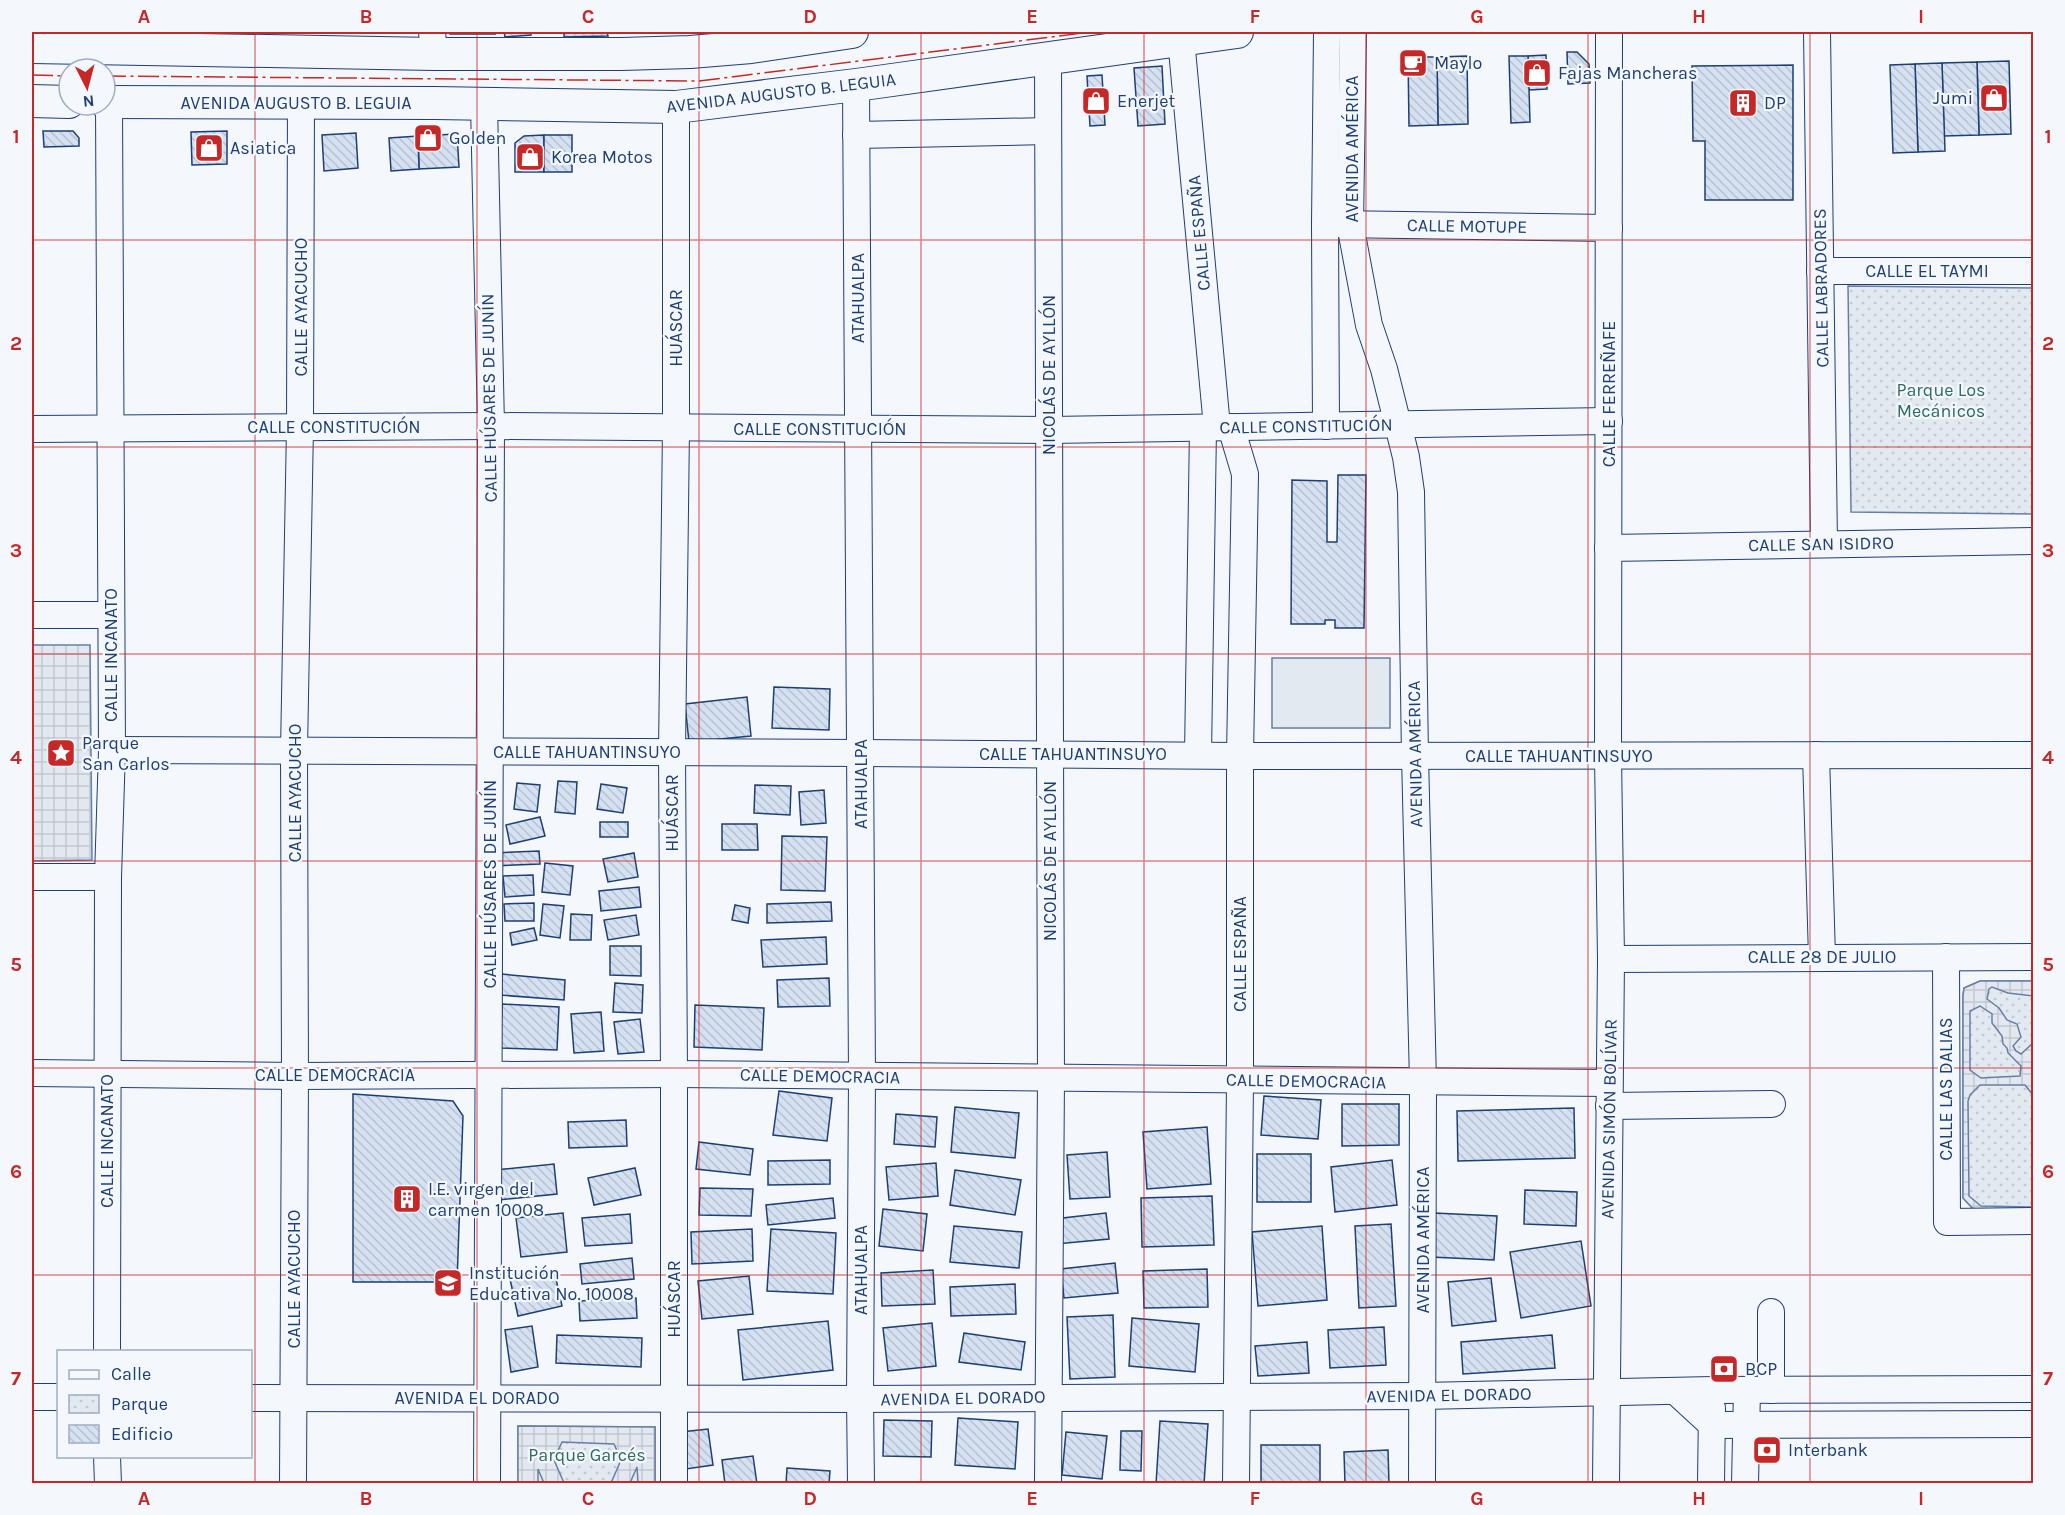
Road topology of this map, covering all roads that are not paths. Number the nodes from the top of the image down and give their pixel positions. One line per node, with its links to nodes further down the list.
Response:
1 (852, 32): 8 (main road)
2 (1237, 32): 7 (main road, AVENIDA AUGUSTO B. LEGUIA)
3 (1327, 32): 22 (street, AVENIDA AMÉRICA)
4 (1353, 32): 22 (street, AVENIDA AMÉRICA)
5 (1609, 32): 23 (street, CALLE FERREÑAFE)
6 (1817, 32): 24 (street, CALLE LABRADORES)
7 (1181, 39): 10 (main road, AVENIDA AUGUSTO B. LEGUIA); 33 (street, CALLE ESPAÑA)
8 (433, 43): 9 (main road); 16 (main road)
9 (32, 47)
10 (1048, 58): 11 (main road, AVENIDA AUGUSTO B. LEGUIA); 20 (street, NICOLÁS DE AYLLÓN)
11 (856, 85): 18 (main road, AVENIDA AUGUSTO B. LEGUIA); 21 (street, ATAHUALPA)
12 (32, 101): 13 (main road)
13 (57, 102)
14 (117, 102): 15 (main road, AVENIDA AUGUSTO B. LEGUIA)
15 (301, 102): 16 (main road, AVENIDA AUGUSTO B. LEGUIA); 30 (street, CALLE AYACUCHO)
16 (435, 103): 17 (main road, AVENIDA AUGUSTO B. LEGUIA)
17 (484, 104): 18 (main road, AVENIDA AUGUSTO B. LEGUIA); 28 (street, CALLE HÚSARES DE JUNÍN)
18 (676, 108): 32 (street, HUÁSCAR)
19 (107, 117): 31 (street, CALLE INCANATO)
20 (1048, 131): 21 (street); 36 (street, NICOLÁS DE AYLLÓN)
21 (856, 135): 35 (street, ATAHUALPA)
22 (1338, 224): 23 (street, CALLE MOTUPE); 27 (street, AVENIDA AMÉRICA); 29 (street, AVENIDA AMÉRICA)
23 (1609, 228): 26 (street, CALLE FERREÑAFE)
24 (1820, 271): 25 (street, CALLE EL TAYMI); 38 (street, CALLE LABRADORES)
25 (2034, 271)
26 (1608, 421): 27 (street, CALLE CONSTITUCIÓN); 39 (street, CALLE FERREÑAFE)
27 (1397, 425): 29 (street, CALLE CONSTITUCIÓN); 52 (street, AVENIDA AMÉRICA)
28 (491, 426): 30 (street, CALLE CONSTITUCIÓN); 32 (street, CALLE CONSTITUCIÓN); 44 (street, CALLE HÚSARES DE JUNÍN)
29 (1326, 426): 33 (street, CALLE CONSTITUCIÓN)
30 (300, 427): 31 (street, CALLE CONSTITUCIÓN); 43 (street, CALLE AYACUCHO)
31 (110, 428): 34 (street, CALLE CONSTITUCIÓN); 41 (street, CALLE INCANATO)
32 (676, 428): 35 (street, CALLE CONSTITUCIÓN); 45 (street, HUÁSCAR)
33 (1217, 428): 36 (street, CALLE CONSTITUCIÓN); 48 (street, CALLE ESPAÑA); 51 (street, CALLE ESPAÑA)
34 (32, 429)
35 (859, 429): 36 (street, CALLE CONSTITUCIÓN); 46 (street, ATAHUALPA)
36 (1050, 430): 47 (street, NICOLÁS DE AYLLÓN)
37 (2034, 541): 38 (street, CALLE SAN ISIDRO)
38 (1824, 544): 39 (street, CALLE SAN ISIDRO)
39 (1608, 548): 53 (street, CALLE FERREÑAFE)
40 (32, 615): 41 (street)
41 (111, 615): 42 (street, CALLE INCANATO)
42 (112, 750): 43 (street, CALLE TAHUANTINSUYO); 55 (street, CALLE INCANATO)
43 (294, 751): 44 (street, CALLE TAHUANTINSUYO); 64 (street, CALLE AYACUCHO)
44 (490, 751): 45 (street, CALLE TAHUANTINSUYO); 63 (street, CALLE HÚSARES DE JUNÍN)
45 (672, 752): 46 (street, CALLE TAHUANTINSUYO); 62 (street, HUÁSCAR)
46 (861, 753): 47 (street, CALLE TAHUANTINSUYO); 65 (street, ATAHUALPA)
47 (1049, 754): 48 (street, CALLE TAHUANTINSUYO); 66 (street, NICOLÁS DE AYLLÓN)
48 (1198, 755): 51 (street, CALLE TAHUANTINSUYO)
49 (1816, 755): 50 (street, CALLE TAHUANTINSUYO); 53 (street, CALLE TAHUANTINSUYO); 56 (street)
50 (2034, 755)
51 (1240, 756): 52 (street, CALLE TAHUANTINSUYO); 67 (street, CALLE ESPAÑA)
52 (1415, 756): 53 (street, CALLE TAHUANTINSUYO); 68 (street, AVENIDA AMÉRICA)
53 (1608, 756): 59 (street, AVENIDA SIMÓN BOLÍVAR)
54 (32, 877): 55 (street)
55 (108, 877): 61 (street, CALLE INCANATO)
56 (1822, 957): 57 (street, CALLE 28 DE JULIO); 59 (street, CALLE 28 DE JULIO)
57 (1946, 957): 58 (street, CALLE 28 DE JULIO); 71 (street, CALLE LAS DALIAS)
58 (2034, 957)
59 (1611, 959): 69 (street, AVENIDA SIMÓN BOLÍVAR)
60 (32, 1073): 61 (street, CALLE DEMOCRACIA)
61 (107, 1074): 64 (street, CALLE DEMOCRACIA); 73 (street, CALLE INCANATO)
62 (674, 1074): 63 (street, CALLE DEMOCRACIA); 65 (street, CALLE DEMOCRACIA); 87 (street, HUÁSCAR)
63 (489, 1075): 64 (street, CALLE DEMOCRACIA); 86 (street, CALLE HÚSARES DE JUNÍN)
64 (295, 1076): 85 (street, CALLE AYACUCHO)
65 (862, 1077): 66 (street, CALLE DEMOCRACIA); 88 (street, ATAHUALPA)
66 (1051, 1079): 67 (street, CALLE DEMOCRACIA); 82 (street, NICOLÁS DE AYLLÓN)
67 (1240, 1081): 68 (street, CALLE DEMOCRACIA); 79 (street, CALLE ESPAÑA)
68 (1423, 1082): 69 (street, CALLE DEMOCRACIA); 80 (street, AVENIDA AMÉRICA)
69 (1609, 1095): 70 (street, CALLE DEMOCRACIA); 78 (street, AVENIDA SIMÓN BOLÍVAR)
70 (1772, 1104)
71 (2034, 1221)
72 (1771, 1312): 76 (street)
73 (107, 1350)
74 (2034, 1389): 76 (street, AVENIDA EL DORADO)
75 (1713, 1390): 76 (street, AVENIDA EL DORADO); 77 (street, AVENIDA EL DORADO); 90 (street)
76 (1759, 1390): 91 (street)
77 (1675, 1391): 78 (street, AVENIDA EL DORADO); 90 (street)
78 (1606, 1392): 80 (street, AVENIDA EL DORADO); 101 (street, AVENIDA SIMÓN BOLÍVAR)
79 (1237, 1396): 80 (street, AVENIDA EL DORADO); 82 (street, AVENIDA EL DORADO); 99 (street, CALLE ESPAÑA)
80 (1422, 1396): 100 (street, AVENIDA AMÉRICA)
81 (57, 1397): 83 (street)
82 (1048, 1397): 88 (street, AVENIDA EL DORADO); 98 (street, NICOLÁS DE AYLLÓN)
83 (32, 1398)
84 (252, 1398): 85 (street, AVENIDA EL DORADO)
85 (294, 1398): 86 (street, AVENIDA EL DORADO); 94 (street, CALLE AYACUCHO)
86 (487, 1398): 87 (street, AVENIDA EL DORADO); 95 (street, CALLE HÚSARES DE JUNÍN)
87 (674, 1399): 88 (street, AVENIDA EL DORADO); 96 (street, HUÁSCAR)
88 (860, 1399): 97 (street, ATAHUALPA)
89 (2034, 1424): 91 (street)
90 (1712, 1425): 91 (street); 102 (street)
91 (1746, 1426): 103 (street)
92 (107, 1458): 93 (street)
93 (108, 1484)
94 (292, 1484)
95 (487, 1484)
96 (674, 1484)
97 (861, 1484)
98 (1048, 1484)
99 (1236, 1484)
100 (1422, 1484)
101 (1606, 1484)
102 (1711, 1484)
103 (1745, 1484)

